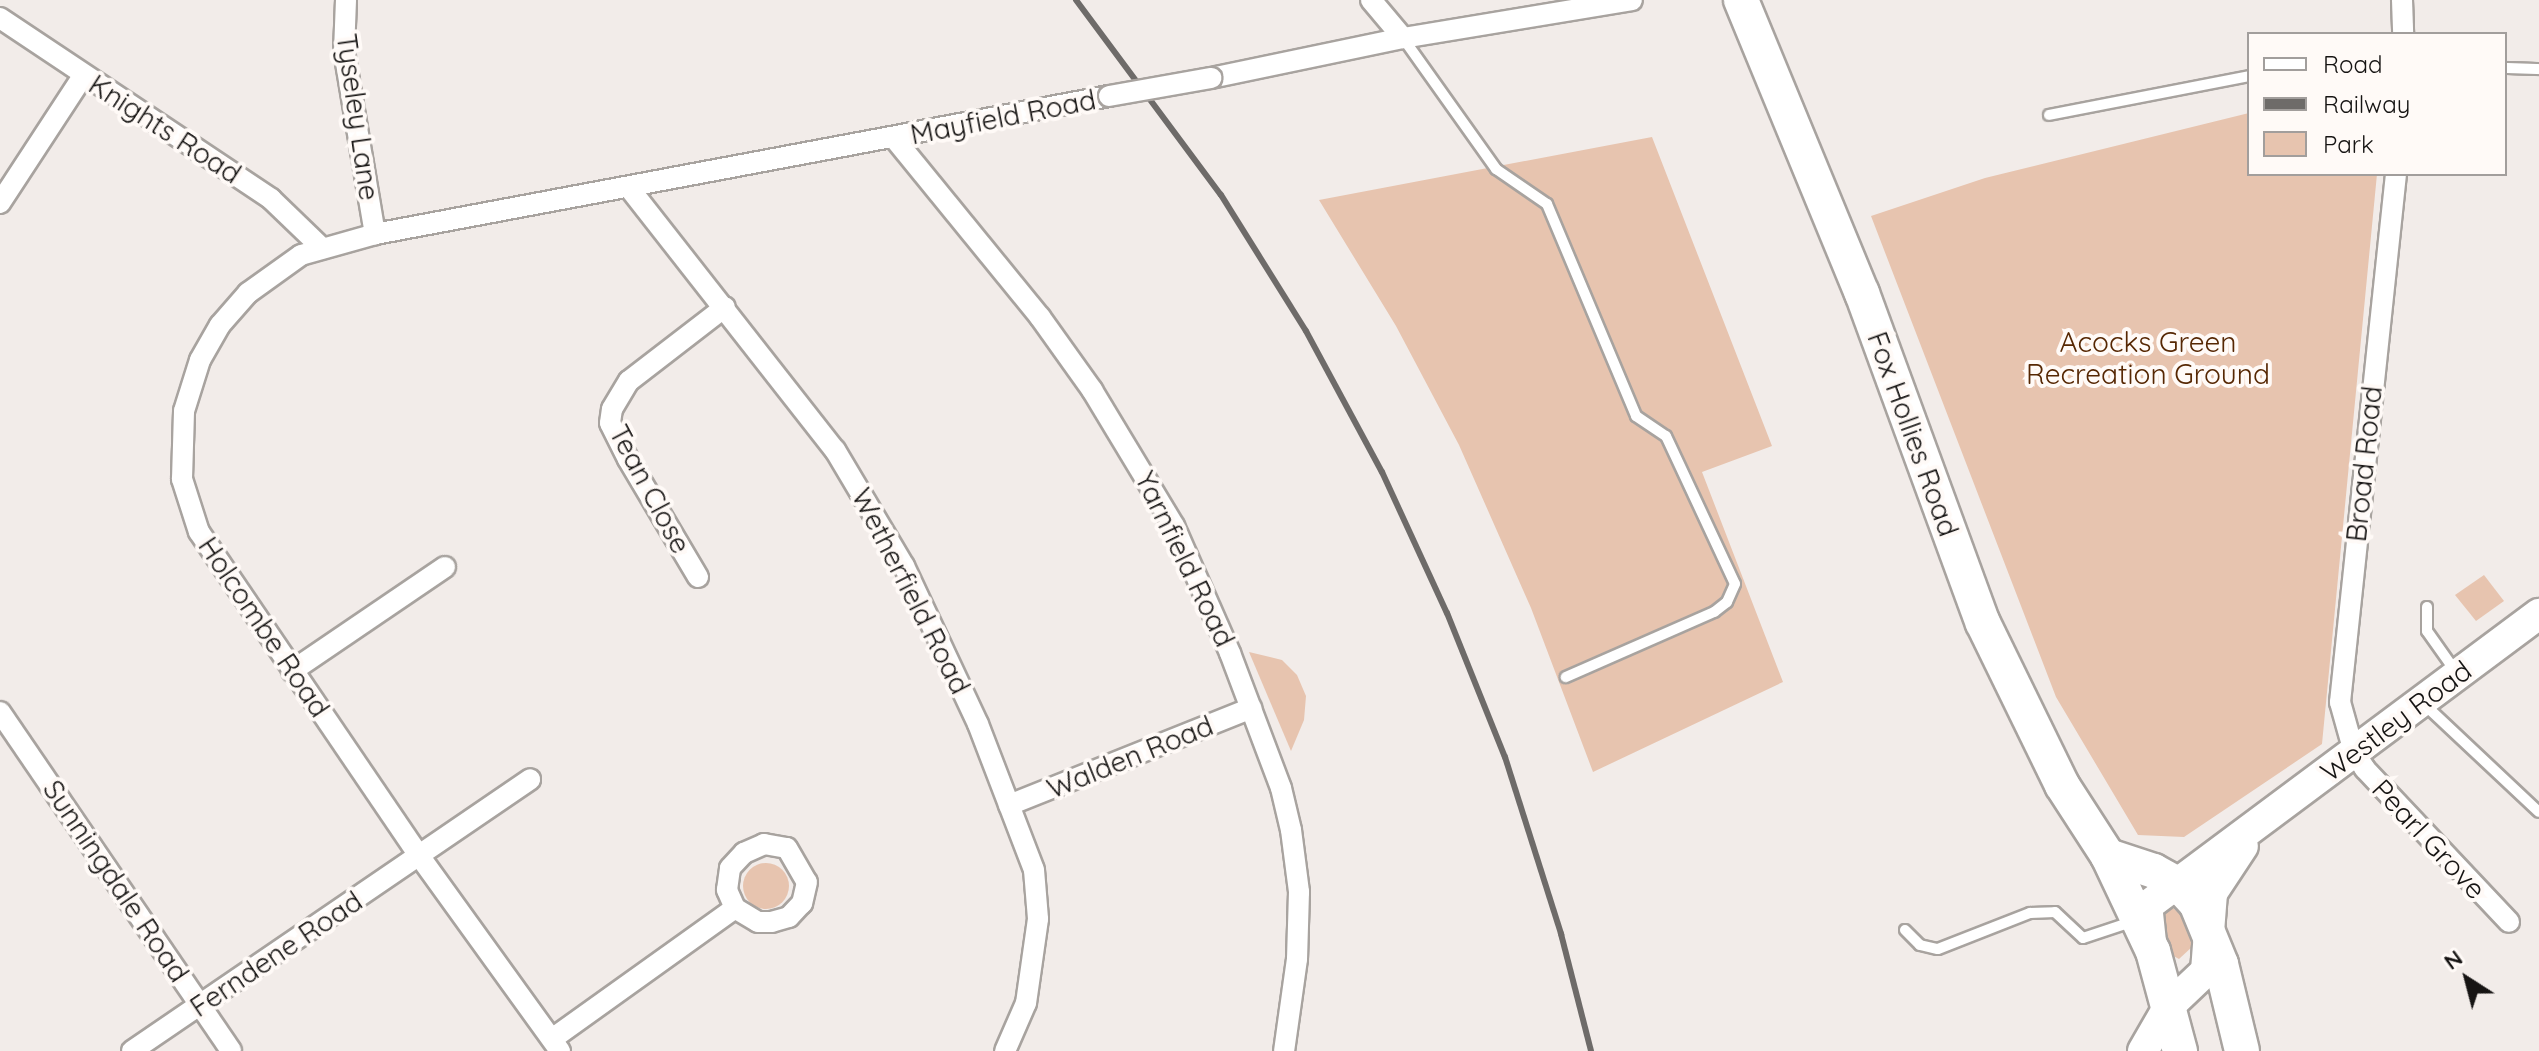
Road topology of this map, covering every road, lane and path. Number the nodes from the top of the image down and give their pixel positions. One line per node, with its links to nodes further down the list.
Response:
1 (346, 0): 18 (street, Tyseley Lane)
2 (1371, 0): 8 (street)
3 (1632, 0): 8 (street, Mayfield Road)
4 (1741, 0): 36 (main road, Fox Hollies Road)
5 (2402, 0): 7 (street)
6 (0, 18): 11 (street, Knights Road)
7 (2403, 32)
8 (1403, 38): 14 (street, Mayfield Road, bridge); 27 (lane)
9 (2507, 68): 10 (lane)
10 (2539, 69)
11 (83, 76): 17 (street); 19 (street, Knights Road)
12 (2247, 76): 13 (lane)
13 (2049, 115)
14 (894, 138): 16 (street, Mayfield Road); 29 (street, Yarnfield Road)
15 (2396, 176): 31 (street, Broad Road)
16 (630, 189): 18 (street, Mayfield Road); 20 (street, Wetherfield Road)
17 (0, 203)
18 (375, 234): 19 (street, Holcombe Road)
19 (322, 248): 25 (street, Holcombe Road)
20 (725, 307): 22 (street, Tean Close); 33 (street, Wetherfield Road)
21 (445, 567): 25 (street)
22 (698, 577)
23 (2427, 607): 26 (lane)
24 (2539, 614): 26 (main road, Westley Road)
25 (292, 671): 37 (street, Holcombe Road)
26 (2457, 674): 28 (main road, Westley Road)
27 (1566, 677)
28 (2420, 701): 31 (main road, Westley Road); 34 (lane)
29 (1251, 708): 33 (street, Walden Road); 51 (street, Yarnfield Road)
30 (0, 712): 45 (street, Sunningdale Road)
31 (2354, 752): 35 (main road, Westley Road); 41 (street, Pearl Grove)
32 (530, 780): 37 (street, Ferndene Road)
33 (1009, 805): 50 (street, Wetherfield Road)
34 (2539, 812)
35 (2253, 830): 38 (main road, Westley Road); 43 (main road, Westley Road)
36 (2108, 856): 38 (main road); 40 (main road, Fox Hollies Road)
37 (420, 857): 45 (street, Ferndene Road); 47 (street, Holcombe Road)
38 (2179, 885): 43 (main road); 44 (main road, Westley Road)
39 (735, 908): 47 (street)
40 (2135, 920): 42 (lane); 44 (main road, Fox Hollies Road)
41 (2509, 922)
42 (1905, 930)
43 (2208, 931): 46 (main road, Westley Road); 54 (main road)
44 (2153, 951): 46 (main road, Fox Hollies Road)
45 (200, 1005): 48 (street, Ferndene Road); 49 (street, Sunningdale Road)
46 (2169, 1006): 52 (main road, Westley Road); 53 (main road, Fox Hollies Road)
47 (556, 1045)
48 (132, 1051)
49 (231, 1051)
50 (1005, 1051)
51 (1284, 1051)
52 (2143, 1051)
53 (2180, 1051)
54 (2242, 1051)

